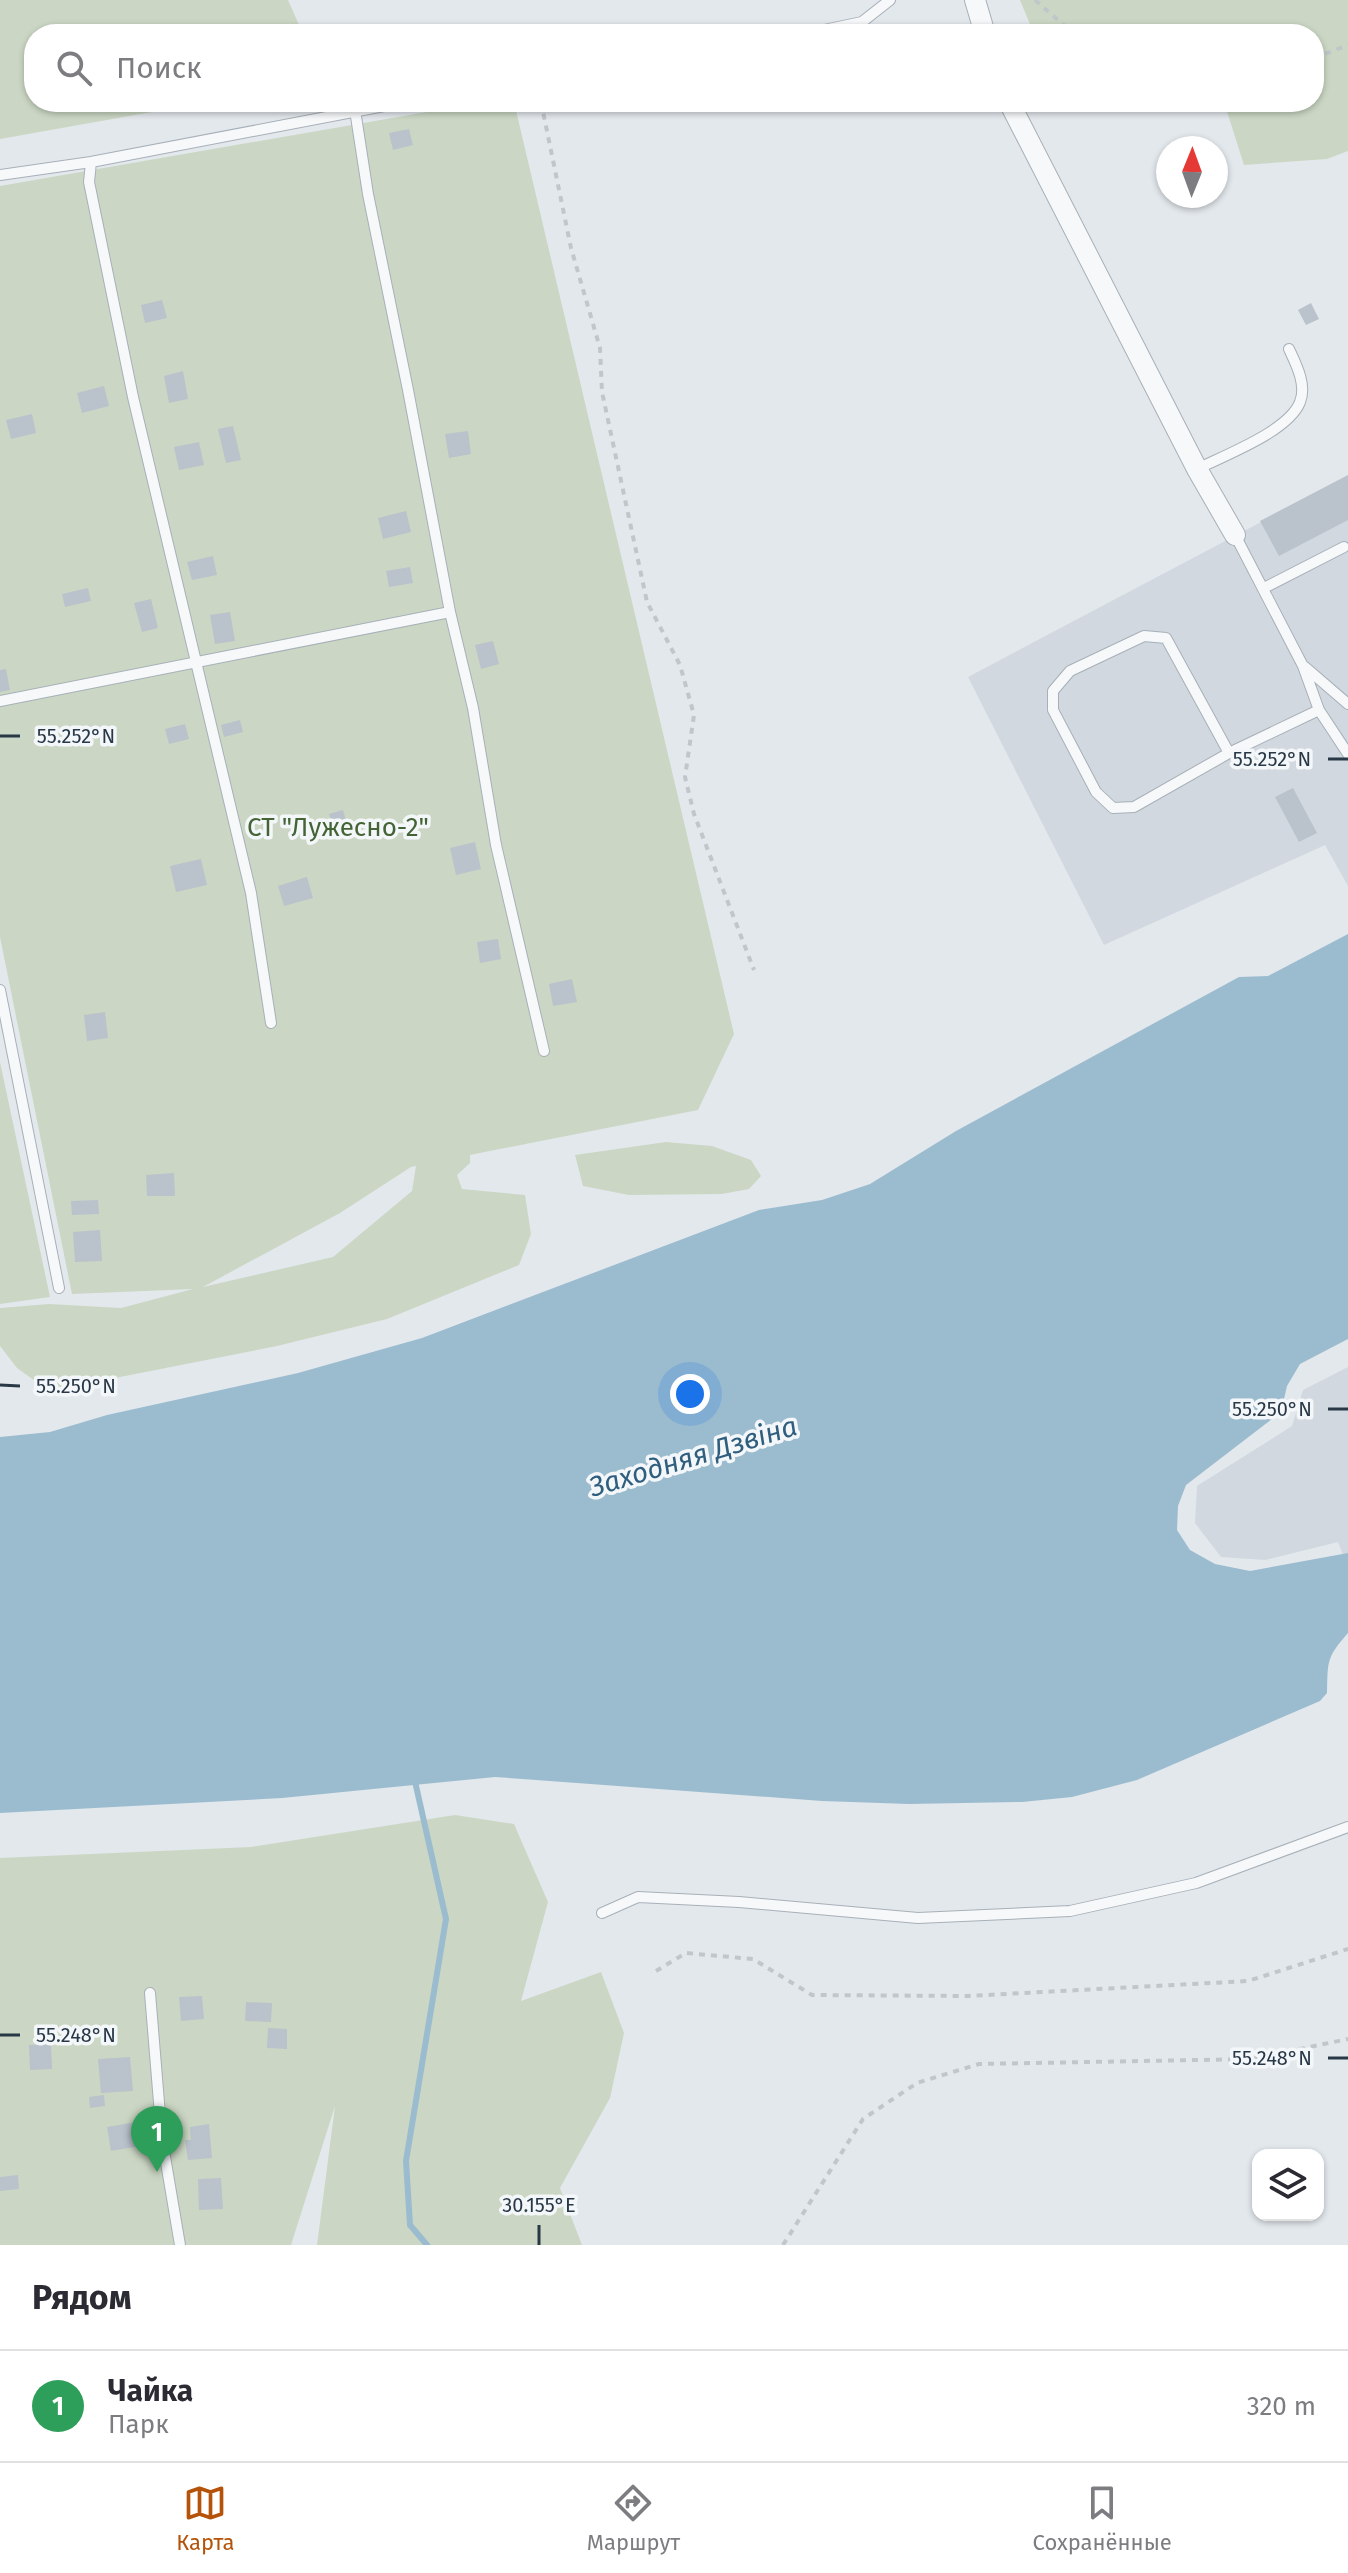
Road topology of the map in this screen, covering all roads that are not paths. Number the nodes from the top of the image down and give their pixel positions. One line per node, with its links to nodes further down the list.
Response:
1 (890, 0): 3 (lane)
2 (975, 0): 4 (street)
3 (852, 24)
4 (982, 24)
5 (345, 112): 8 (lane)
6 (355, 112): 15 (lane)
7 (1014, 112): 11 (street)
8 (91, 162): 9 (lane); 16 (lane)
9 (0, 175)
10 (1289, 349): 11 (lane)
11 (1197, 469): 12 (street)
12 (1235, 535): 14 (lane)
13 (1344, 547): 14 (lane)
14 (1264, 588): 17 (lane)
15 (450, 612): 16 (lane); 27 (lane)
16 (197, 663): 18 (lane); 24 (lane)
17 (1303, 666): 19 (lane); 20 (lane)
18 (0, 701)
19 (1348, 704)
20 (1319, 710): 21 (lane); 22 (lane)
21 (1229, 753): 21 (lane)
22 (1348, 754)
23 (0, 990): 25 (lane)
24 (271, 1023)
25 (12, 1048): 26 (lane); 28 (lane)
26 (0, 1050)
27 (544, 1051)
28 (59, 1288)
29 (1348, 1827): 30 (lane)
30 (602, 1913)
31 (150, 1993): 32 (lane)
32 (180, 2245)

